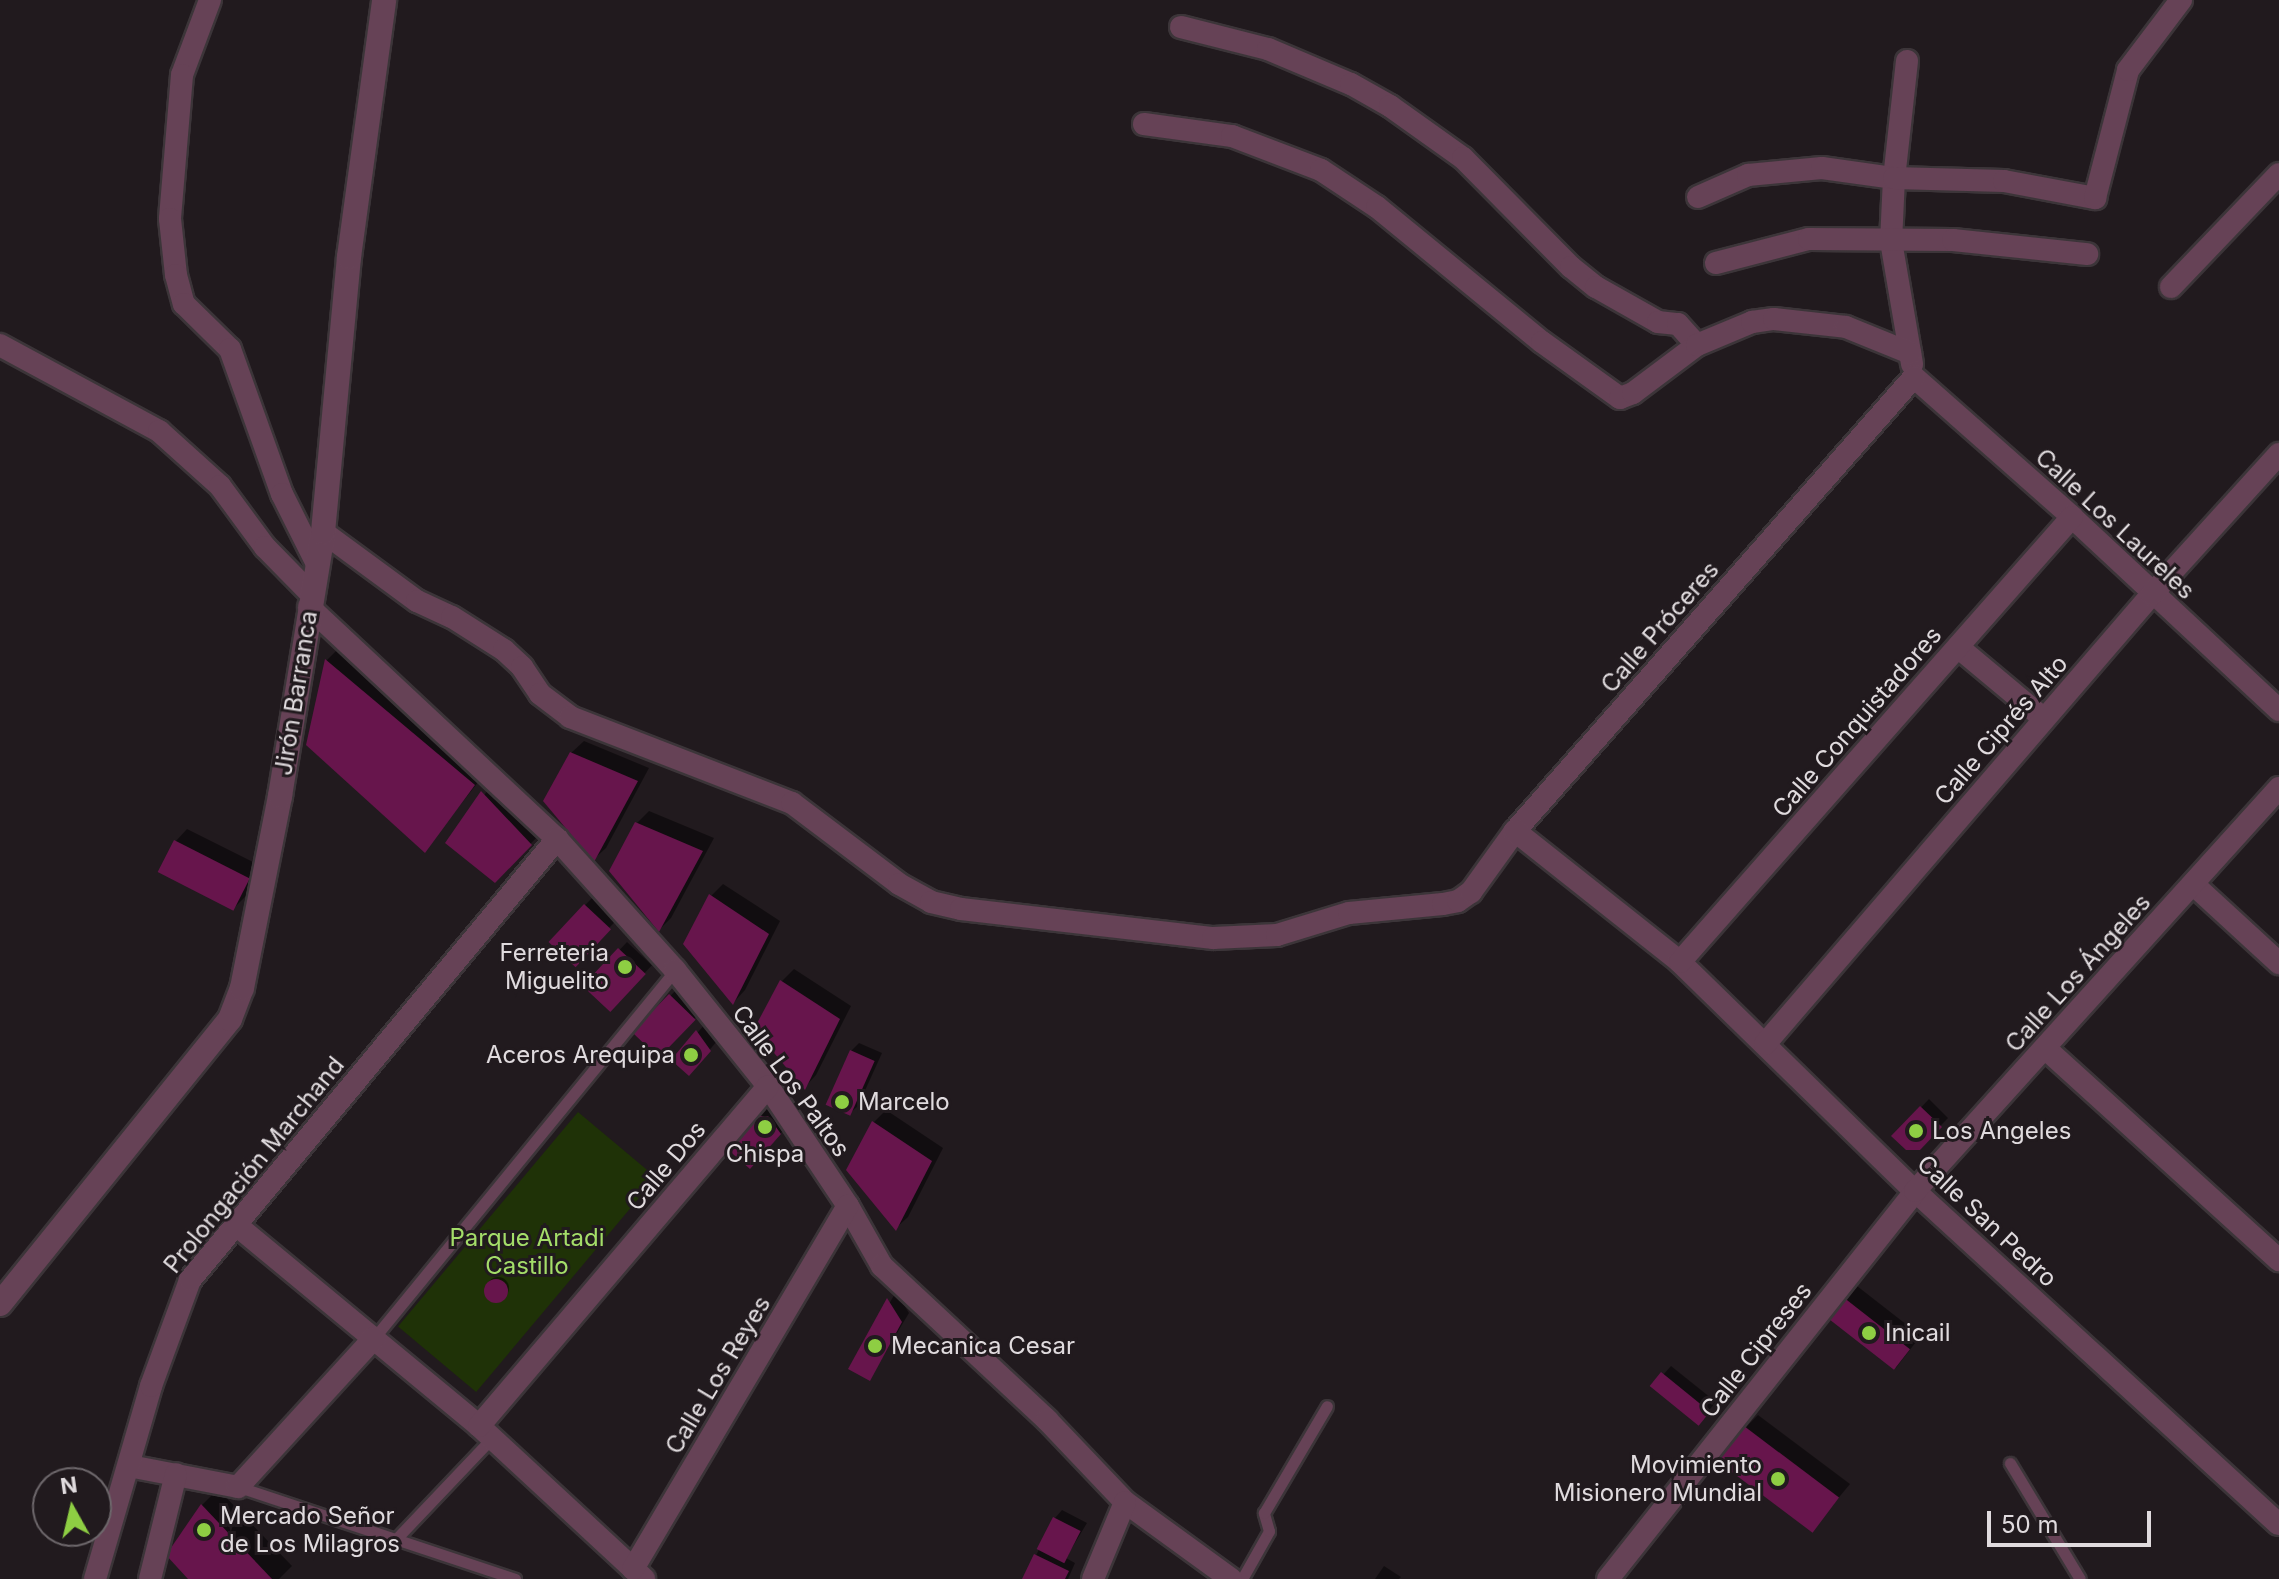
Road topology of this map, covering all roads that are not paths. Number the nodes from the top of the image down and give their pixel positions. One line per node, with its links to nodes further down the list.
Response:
1 (210, 0): 21 (street)
2 (384, 0): 20 (street, Jirón Barranca)
3 (2181, 0): 8 (street)
4 (1181, 27): 15 (street)
5 (1907, 61): 8 (street)
6 (1144, 124): 15 (street)
7 (2279, 174): 13 (street)
8 (1894, 178): 9 (street); 10 (street)
9 (1698, 197)
10 (1891, 241): 11 (street); 12 (street); 16 (street)
11 (2087, 254)
12 (1716, 263)
13 (2171, 287)
14 (0, 345): 23 (street, Calle Los Paltos)
15 (1697, 345): 16 (street)
16 (1910, 353): 17 (street)
17 (1914, 377): 19 (street, Calle Los Laureles); 28 (street, Calle Próceres)
18 (2279, 454): 22 (street, Calle Ciprés Alto)
19 (2072, 517): 22 (street, Calle Los Laureles); 24 (street, Calle Conquistadores)
20 (323, 532): 21 (street, Jirón Barranca); 28 (street, Calle Próceres)
21 (317, 564): 23 (street, Jirón Barranca)
22 (2152, 594): 25 (street, Calle Los Laureles); 26 (street, Calle Ciprés Alto)
23 (310, 601): 29 (street, Calle Los Paltos); 41 (street, Jirón Barranca)
24 (1958, 647): 26 (street); 31 (street, Calle Conquistadores)
25 (2279, 710)
26 (2044, 719): 34 (street, Calle Ciprés Alto)
27 (2279, 788): 30 (street, Calle Los Ángeles)
28 (1515, 831): 31 (street, Calle San Pedro)
29 (557, 839): 33 (street, Calle Los Paltos); 39 (street, Prolongación Marchand)
30 (2193, 884): 32 (street); 35 (street, Calle Los Ángeles)
31 (1680, 962): 34 (street, Calle San Pedro)
32 (2279, 963)
33 (675, 970): 36 (street, Calle Los Paltos); 42 (lane)
34 (1765, 1044): 37 (street, Calle San Pedro)
35 (2045, 1048): 37 (street, Calle Los Ángeles); 40 (street)
36 (768, 1086): 38 (street, Calle Los Paltos); 44 (street, Calle Dos)
37 (1915, 1191): 50 (street, Calle San Pedro); 59 (street, Calle Cipreses)
38 (848, 1206): 49 (street, Calle Los Paltos); 52 (street, Calle Los Reyes)
39 (235, 1224): 42 (street); 46 (street, Prolongación Marchand)
40 (2279, 1260)
41 (0, 1304)
42 (374, 1338): 44 (street); 48 (street)
43 (1327, 1406): 58 (lane)
44 (485, 1432): 51 (lane); 52 (street)
45 (2010, 1463): 60 (lane)
46 (129, 1466): 47 (street); 53 (street, Prolongación Marchand)
47 (176, 1474): 48 (street); 54 (street)
48 (238, 1487): 51 (lane)
49 (1125, 1502): 56 (street); 57 (street, Calle Los Paltos)
50 (2279, 1524)
51 (396, 1539): 55 (lane)
52 (641, 1577)
53 (95, 1579)
54 (150, 1579)
55 (515, 1579)
56 (1093, 1579)
57 (1231, 1579)
58 (1242, 1579)
59 (1608, 1579)
60 (2080, 1579)

